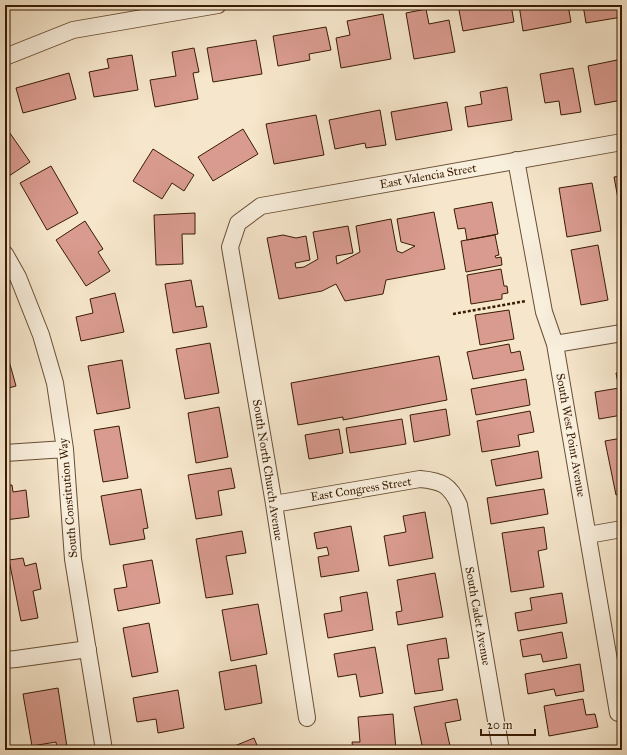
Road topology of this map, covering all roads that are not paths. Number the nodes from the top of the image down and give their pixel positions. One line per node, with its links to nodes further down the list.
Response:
1 (218, 5): 2 (street)
2 (5, 57)
3 (622, 142): 4 (street, East Valencia Street)
4 (516, 160): 5 (street, East Valencia Street); 8 (street, South West Point Avenue)
5 (238, 223): 12 (street, South North Church Avenue)
6 (5, 254): 9 (street, South Constitution Way)
7 (622, 333): 8 (street)
8 (555, 344): 14 (street, South West Point Avenue)
9 (65, 449): 10 (street); 15 (street, South Constitution Way)
10 (5, 453)
11 (446, 486): 12 (street, East Congress Street); 20 (street, South Cadet Avenue)
12 (274, 504): 18 (street, South North Church Avenue)
13 (622, 529): 14 (street)
14 (588, 535): 17 (street, South West Point Avenue)
15 (88, 649): 16 (street); 19 (street, South Constitution Way)
16 (5, 660)
17 (618, 713)
18 (307, 718)
19 (104, 750)
20 (501, 750)

